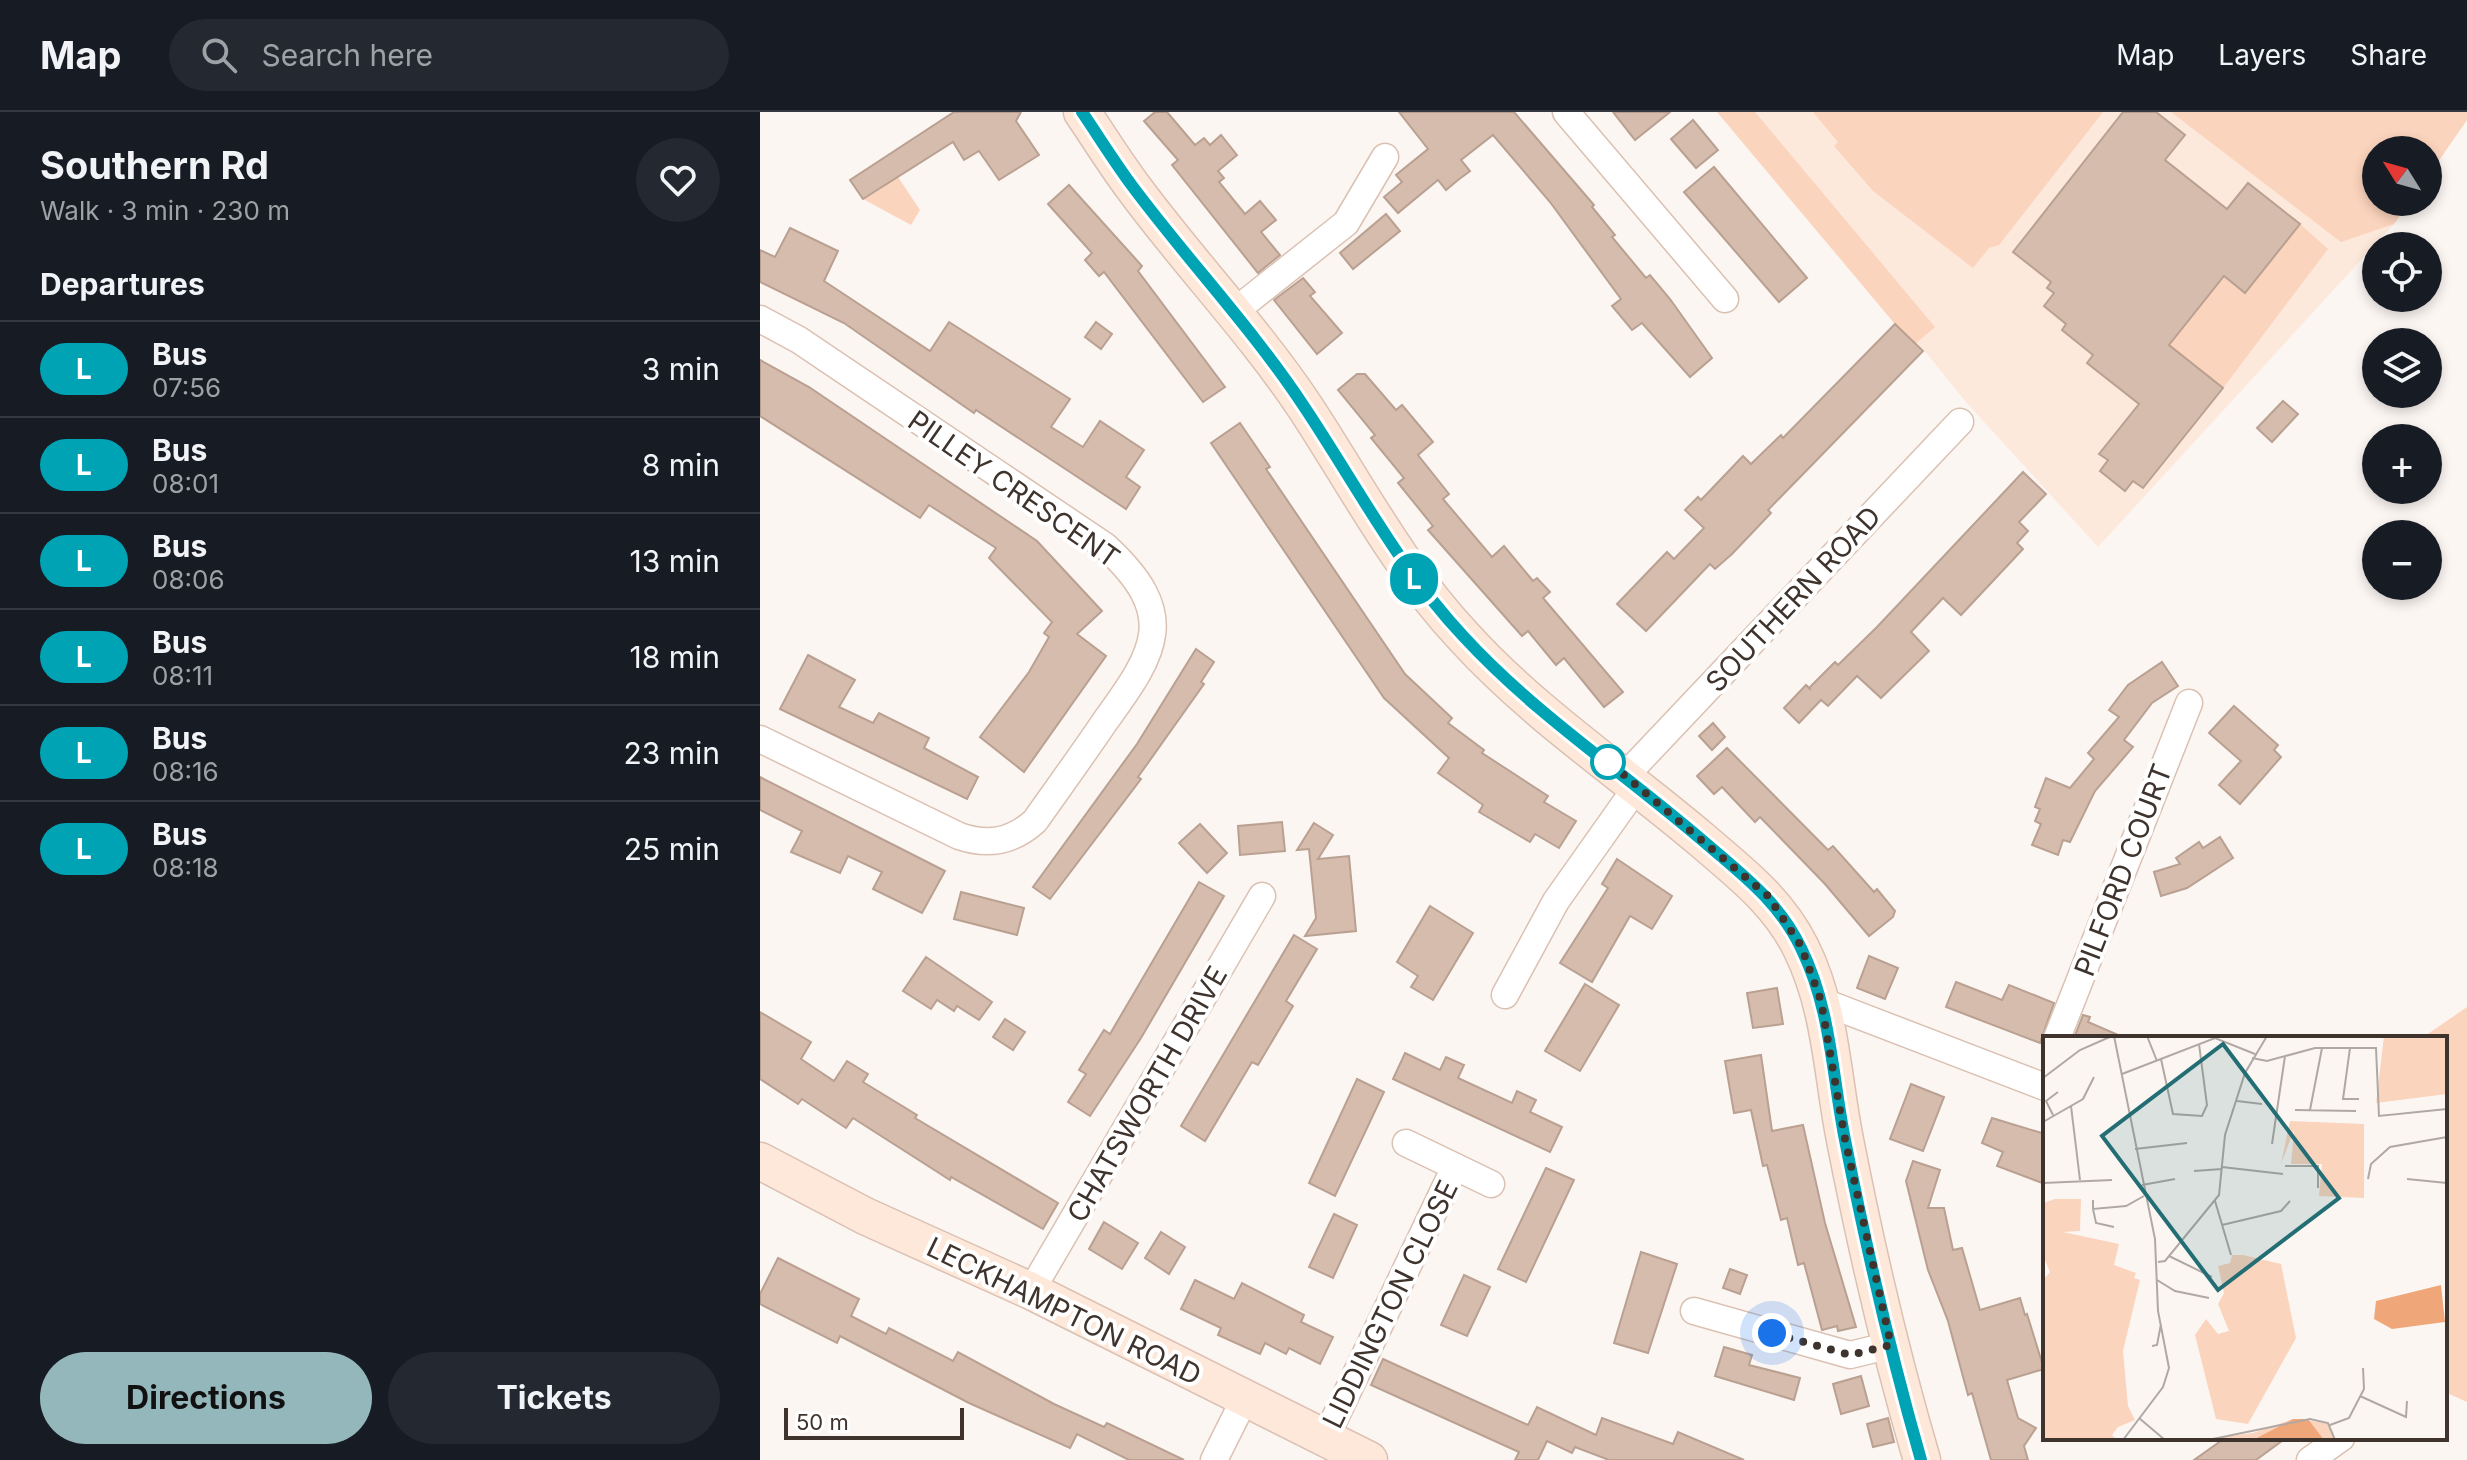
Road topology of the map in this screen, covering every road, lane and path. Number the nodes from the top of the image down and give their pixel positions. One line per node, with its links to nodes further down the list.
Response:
1 (1082, 112): 5 (street)
2 (1566, 112): 4 (street)
3 (1385, 157): 5 (street)
4 (1725, 299)
5 (1235, 311): 10 (street)
6 (760, 319): 9 (street, PILLEY CRESCENT)
7 (1960, 422): 10 (street, SOUTHERN ROAD)
8 (2189, 703): 14 (street, PILFORD COURT)
9 (760, 739)
10 (1632, 780): 12 (street, SOUTHERN ROAD); 13 (street)
11 (1262, 896): 20 (street, CHATSWORTH DRIVE)
12 (1505, 995)
13 (1821, 1001): 15 (street); 22 (street)
14 (2058, 1036)
15 (2043, 1080)
16 (1406, 1143): 18 (street, LIDDINGTON CLOSE)
17 (760, 1161): 20 (street, LECKHAMPTON ROAD)
18 (1455, 1167): 19 (street, LIDDINGTON CLOSE); 25 (street, LIDDINGTON CLOSE)
19 (1491, 1184)
20 (1031, 1291): 23 (street, LECKHAMPTON ROAD)
21 (1694, 1311): 22 (street)
22 (1891, 1345): 28 (street)
23 (1244, 1400): 25 (street, LECKHAMPTON ROAD); 26 (street)
24 (2338, 1440): 29 (street)
25 (1324, 1441): 27 (street, LECKHAMPTON ROAD)
26 (1214, 1460)
27 (1369, 1460)
28 (1922, 1460)
29 (2310, 1460)

